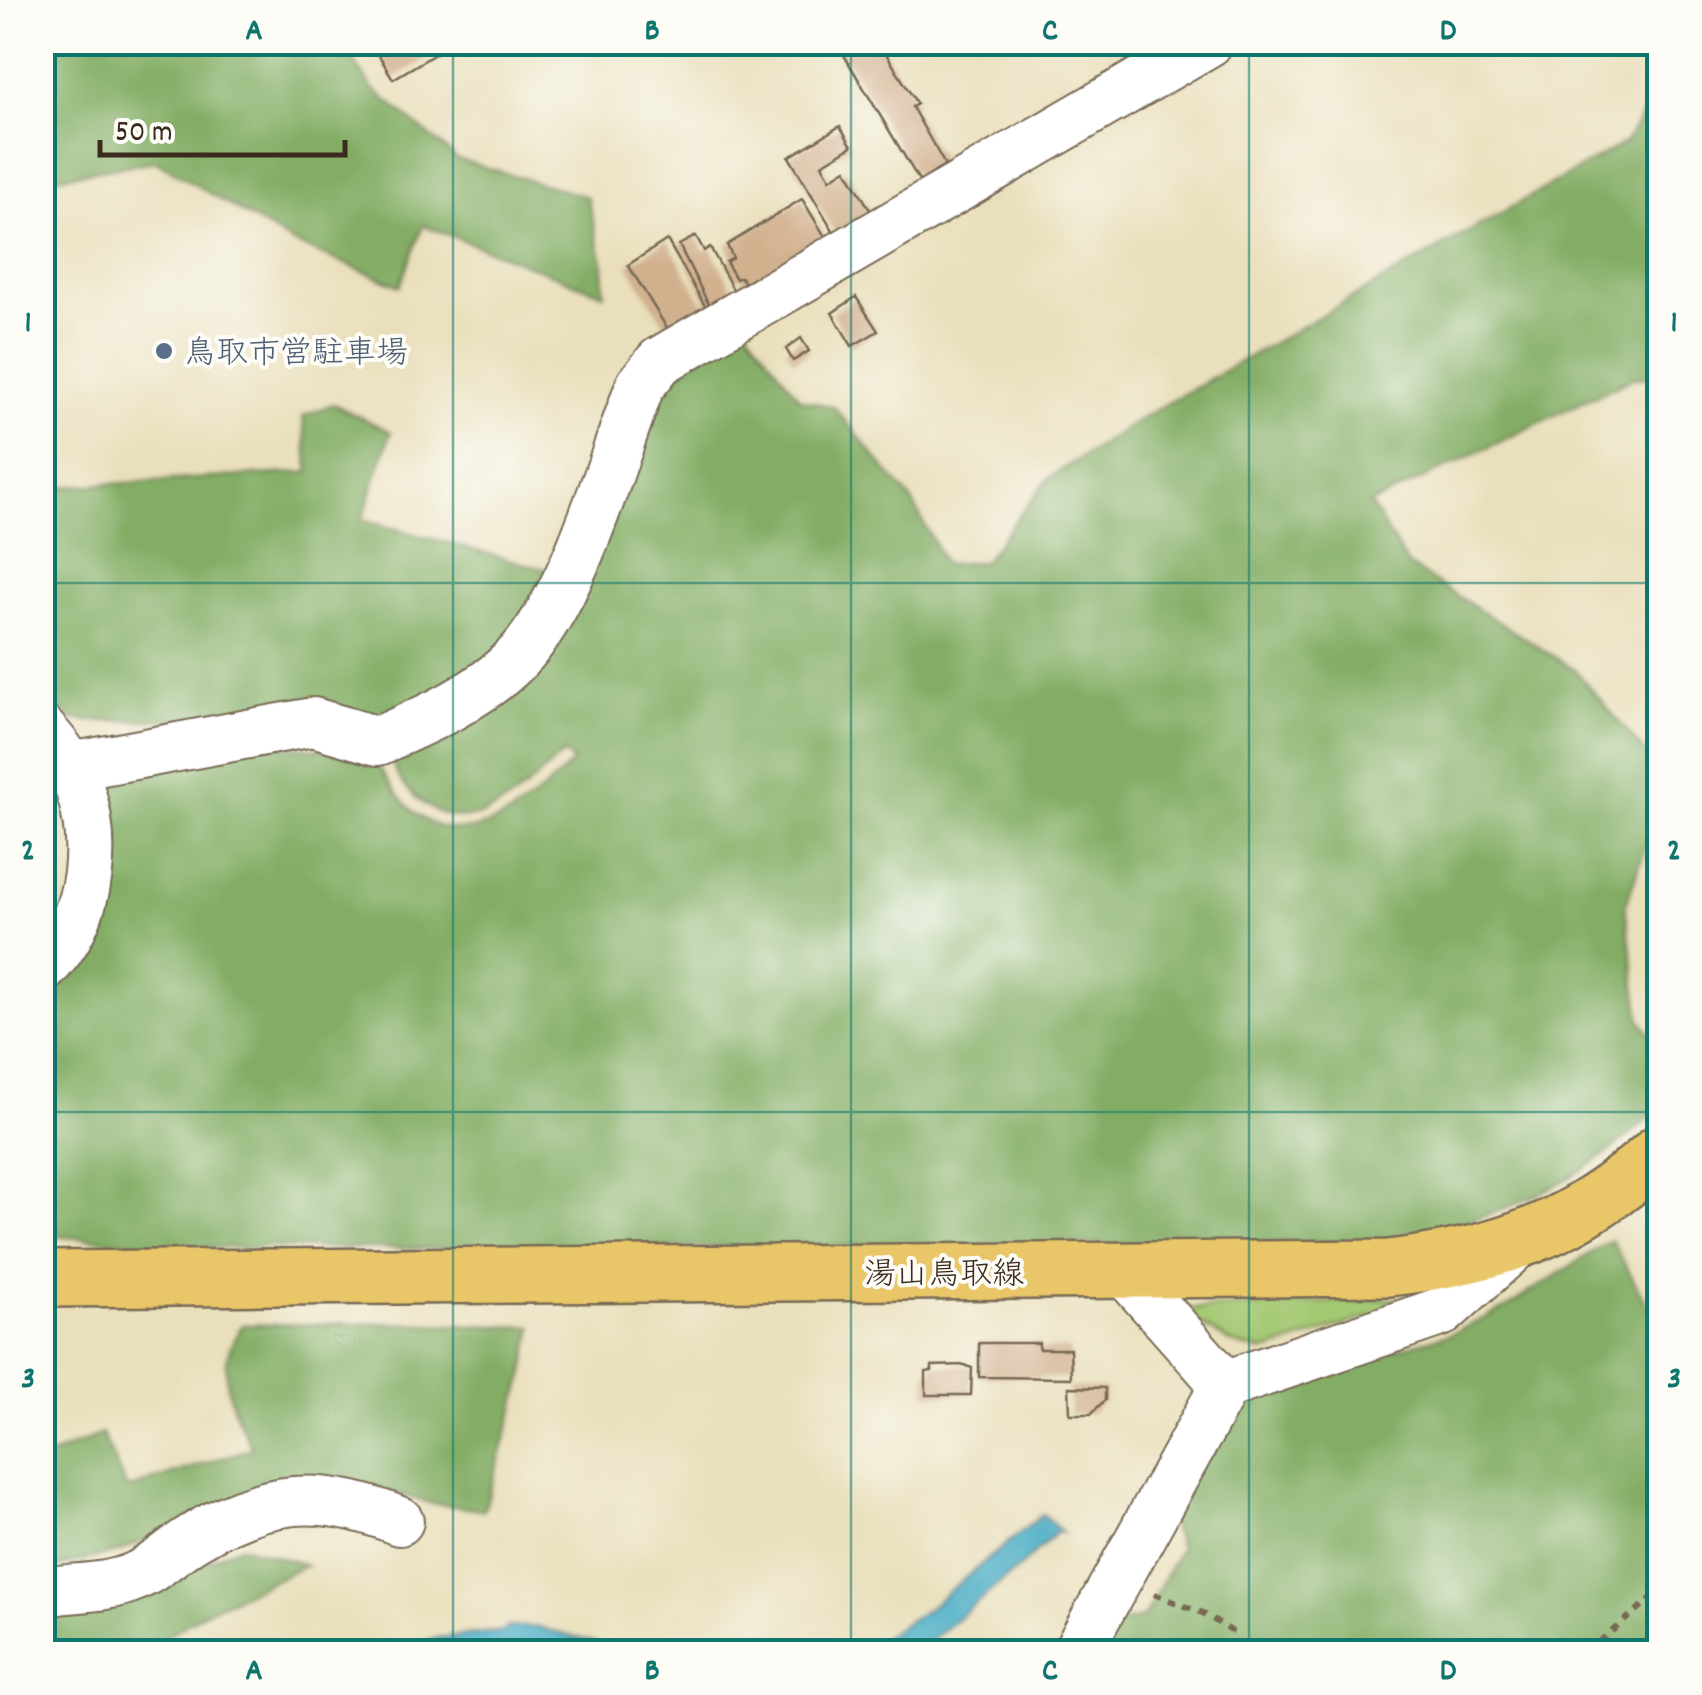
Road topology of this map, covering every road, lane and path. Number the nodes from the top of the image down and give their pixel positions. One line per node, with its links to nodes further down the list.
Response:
1 (1180, 50): 2 (street)
2 (56, 749): 3 (street)
3 (42, 969)
4 (1660, 1152): 5 (main road, 湯山鳥取線)
5 (1522, 1240): 7 (main road, 湯山鳥取線); 10 (street)
6 (42, 1260): 8 (main road, 湯山鳥取線)
7 (1124, 1271): 8 (main road, 湯山鳥取線); 10 (street)
8 (198, 1276): 9 (main road, 湯山鳥取線)
9 (42, 1279)
10 (1226, 1385): 12 (street)
11 (398, 1521): 14 (street)
12 (1120, 1575): 15 (street); 16 (path)
13 (1660, 1591): 17 (path)
14 (42, 1592)
15 (1077, 1652)
16 (1224, 1652)
17 (1587, 1652)

